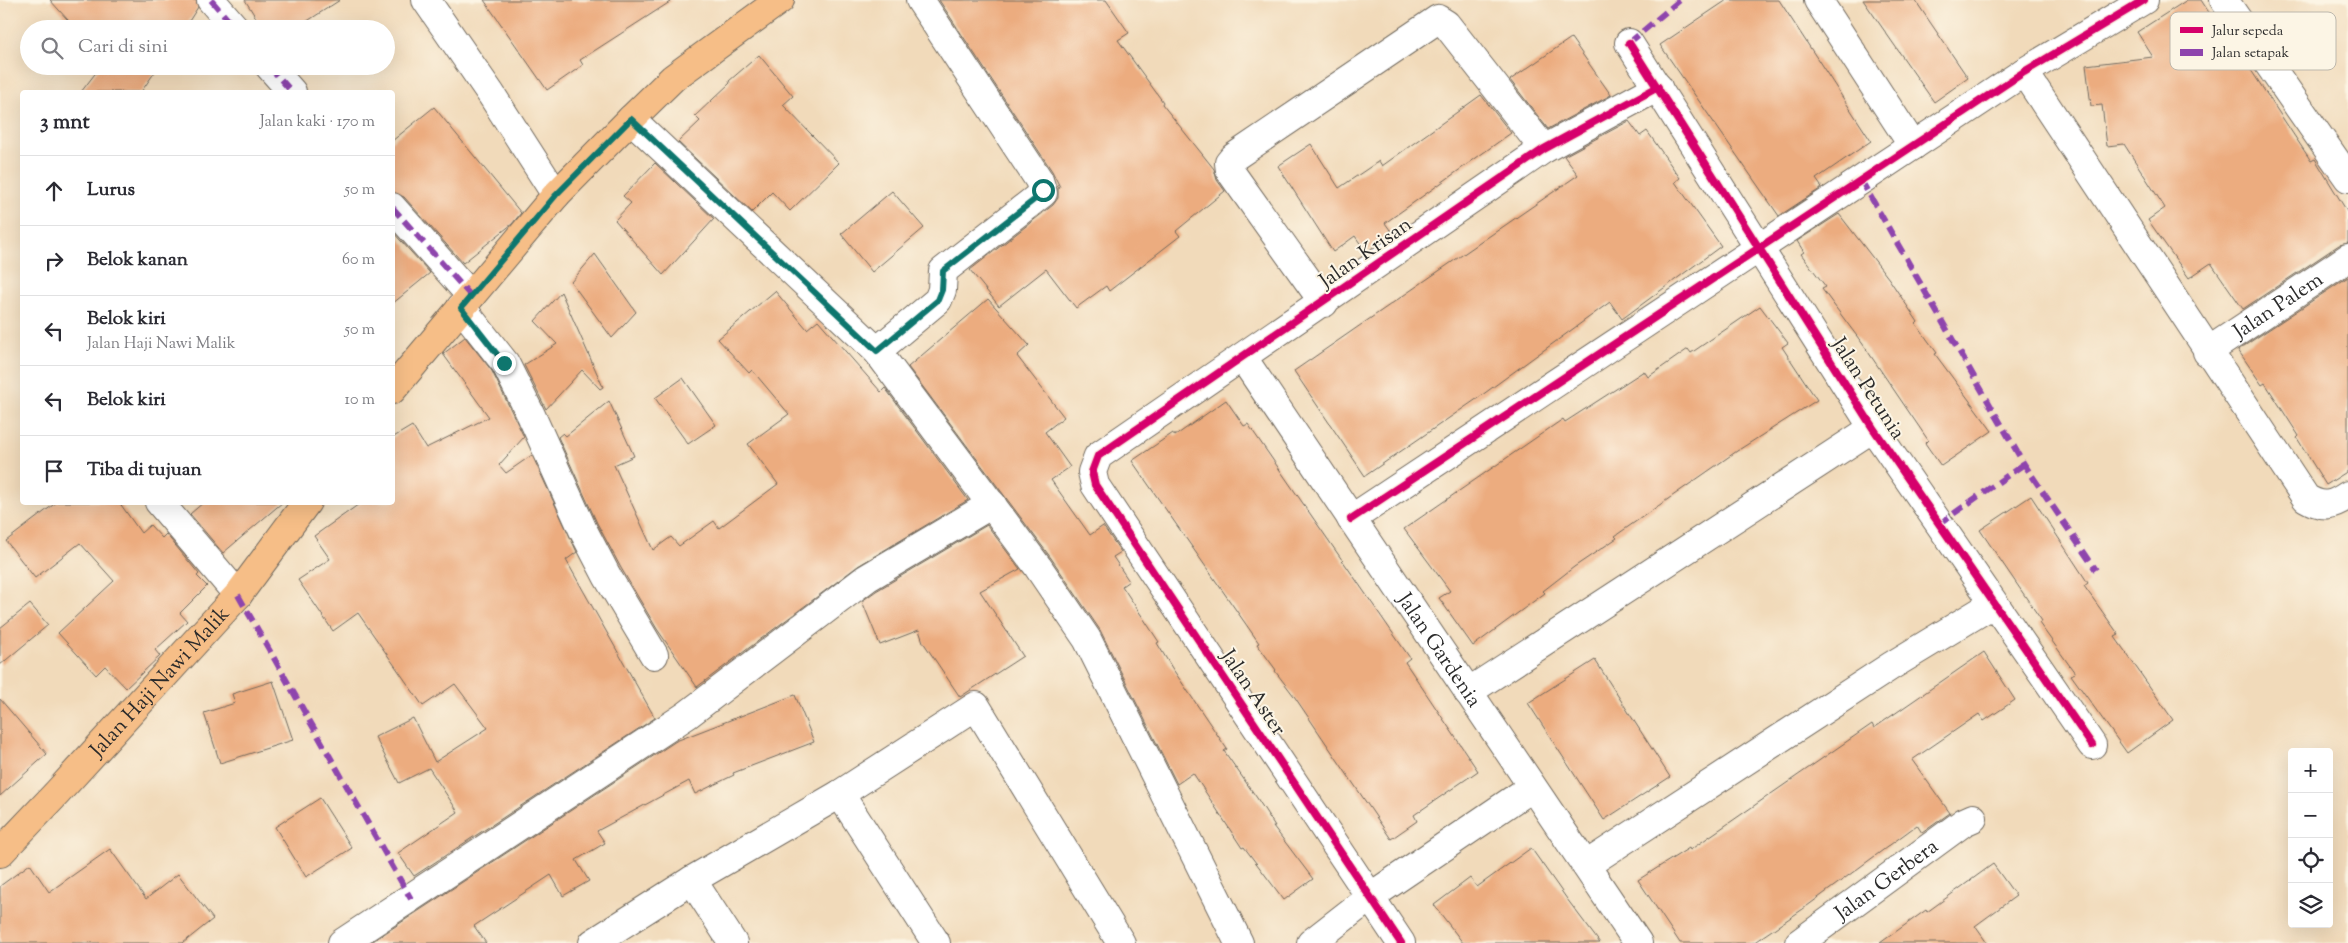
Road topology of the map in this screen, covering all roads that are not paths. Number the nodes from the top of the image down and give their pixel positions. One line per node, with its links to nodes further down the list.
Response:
1 (211, 0): 9 (street)
2 (426, 0): 20 (street)
3 (780, 0): 16 (main road)
4 (920, 0): 26 (street)
5 (1818, 0): 17 (street)
6 (2144, 0): 12 (street)
7 (2224, 0): 8 (street)
8 (2232, 12)
9 (228, 20)
10 (1629, 43): 14 (street, Jalan Petunia)
11 (2273, 70): 19 (street)
12 (2024, 72): 17 (street); 27 (street)
13 (277, 75): 15 (street)
14 (1658, 86): 18 (street, Jalan Krisan); 22 (street, Jalan Petunia)
15 (290, 90)
16 (631, 119): 20 (main road); 26 (street)
17 (1913, 146): 22 (street)
18 (1544, 149): 25 (street, Jalan Krisan); 25 (street)
19 (2348, 178)
20 (556, 195): 24 (main road)
21 (395, 211): 24 (street)
22 (1760, 247): 30 (street, Jalan Petunia); 36 (street)
23 (2348, 258): 27 (street, Jalan Palem)
24 (466, 302): 29 (main road); 39 (street)
25 (1324, 302): 28 (street, Jalan Krisan)
26 (877, 351): 33 (street)
27 (2207, 352): 32 (street)
28 (1243, 358): 31 (street, Jalan Krisan); 36 (street, Jalan Gardenia)
29 (395, 386)
30 (1873, 428): 38 (street, Jalan Petunia); 40 (street)
31 (1098, 456): 48 (street, Jalan Aster)
32 (2348, 495)
33 (992, 504): 49 (street); 54 (street)
34 (162, 505): 37 (street)
35 (305, 505): 37 (main road, Jalan Haji Nawi Malik)
36 (1351, 519): 40 (street, Jalan Gardenia)
37 (238, 595): 45 (main road, Jalan Haji Nawi Malik)
38 (1993, 604): 41 (street, Jalan Petunia); 46 (street)
39 (654, 655)
40 (1468, 692): 42 (street, Jalan Gardenia)
41 (2092, 745)
42 (1532, 787): 46 (street, Jalan Gardenia); 48 (street)
43 (840, 794): 47 (street); 52 (street); 53 (street)
44 (1973, 818): 58 (street, Jalan Gerbera)
45 (0, 853)
46 (1586, 865): 57 (street, Jalan Gardenia)
47 (692, 880): 50 (street); 51 (street)
48 (1370, 897): 55 (street); 56 (street, Jalan Aster)
49 (342, 943)
50 (593, 943)
51 (733, 943)
52 (936, 943)
53 (1121, 943)
54 (1239, 943)
55 (1311, 943)
56 (1402, 943)
57 (1638, 943)
58 (1799, 943)

